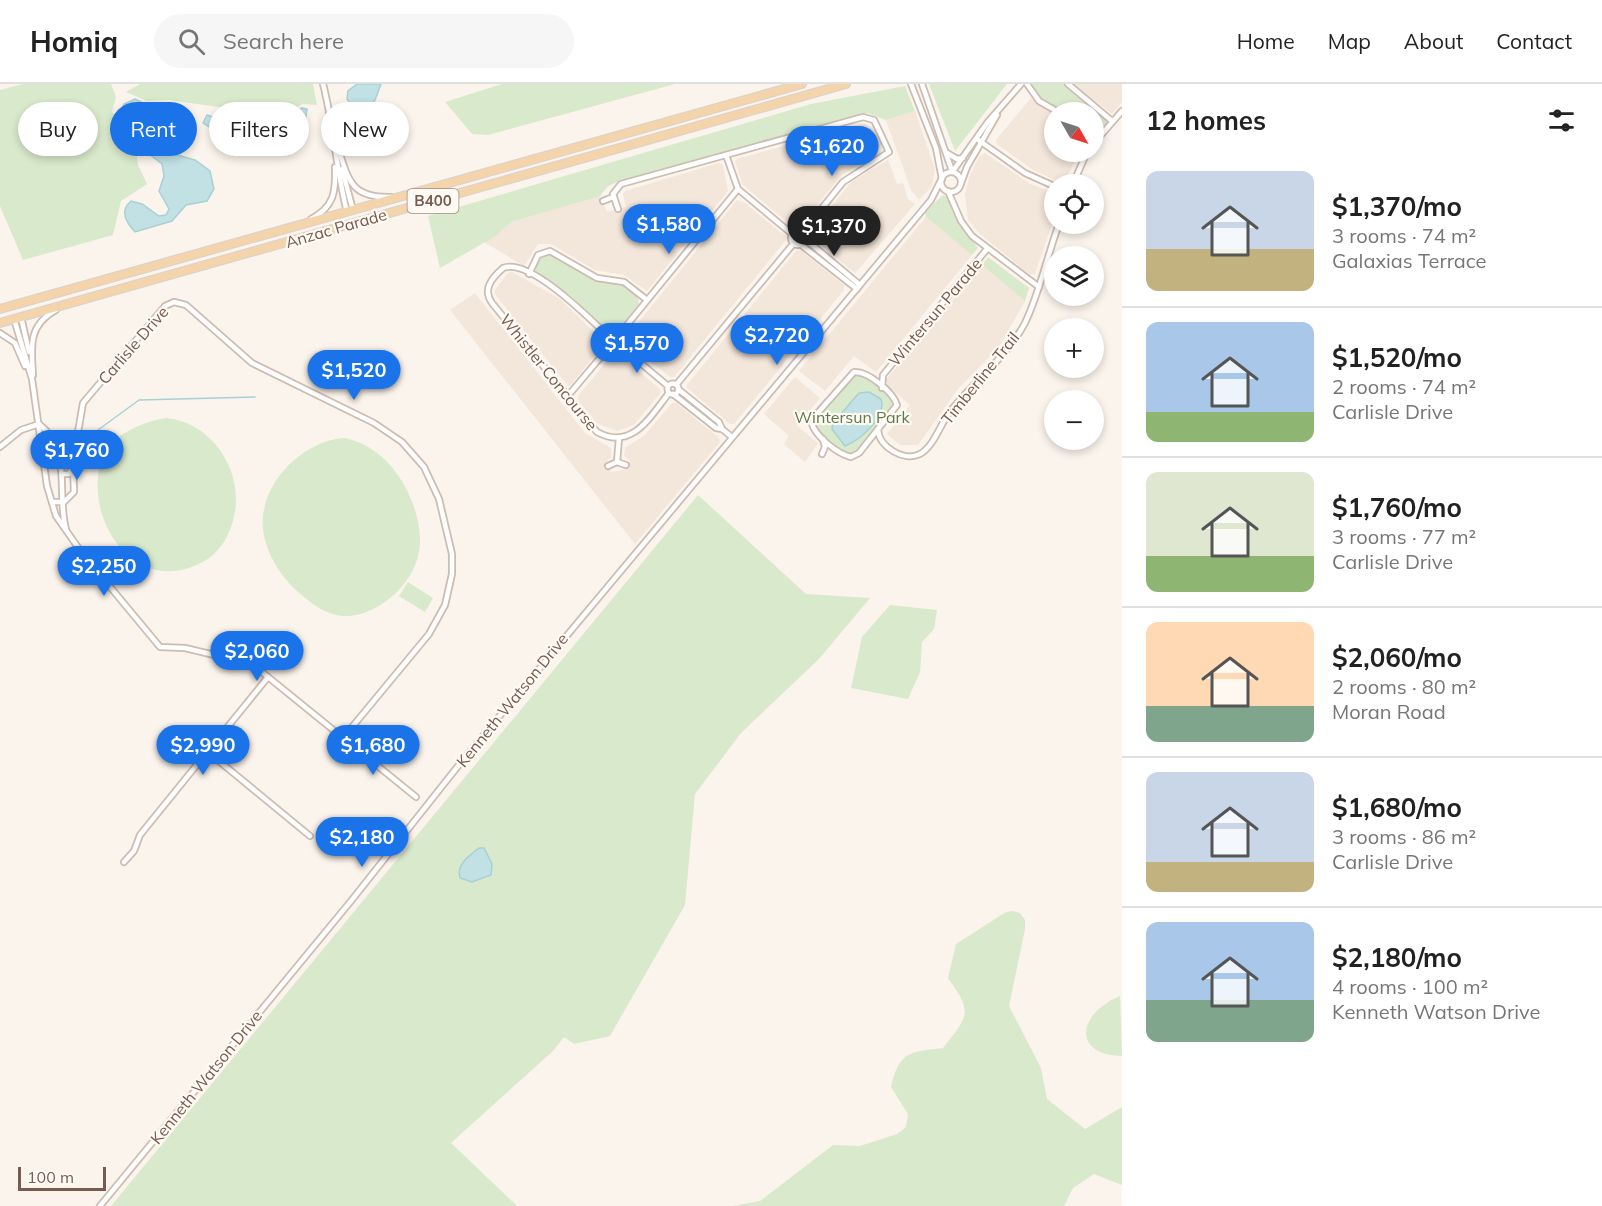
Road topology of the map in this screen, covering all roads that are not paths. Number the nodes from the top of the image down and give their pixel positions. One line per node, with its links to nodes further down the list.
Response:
1 (323, 84): 9 (street)
2 (802, 84): 29 (main road, Anzac Parade / B400)
3 (846, 84): 36 (main road, Anzac Parade / B400)
4 (911, 84): 24 (street)
5 (922, 84): 17 (street)
6 (1022, 84): 12 (street)
7 (1027, 84): 10 (street)
8 (1068, 84): 13 (street)
9 (327, 102)
10 (1044, 104)
11 (1122, 111): 13 (street)
12 (998, 112): 15 (street); 16 (street)
13 (1112, 121): 14 (street)
14 (1104, 129)
15 (977, 139): 16 (street); 19 (street)
16 (983, 142): 25 (street); 26 (street)
17 (946, 151): 19 (street); 23 (street)
18 (726, 155): 27 (street); 30 (street); 40 (street)
19 (967, 155): 23 (street)
20 (335, 156): 37 (street)
21 (338, 156): 35 (street)
22 (340, 156): 29 (street)
23 (952, 171): 24 (street); 26 (street)
24 (942, 179): 28 (street); 31 (street, Kenneth Watson Drive)
25 (1044, 182)
26 (961, 184): 28 (street); 33 (street)
27 (738, 189): 38 (street); 47 (street)
28 (947, 191): 31 (street, Kenneth Watson Drive); 33 (street)
29 (403, 196): 35 (main road, Anzac Parade / B400)
30 (613, 197): 32 (street); 34 (street)
31 (930, 200): 45 (street, Kenneth Watson Drive)
32 (603, 201)
33 (956, 205): 43 (street)
34 (618, 209)
35 (350, 211): 36 (main road); 37 (main road, Anzac Parade / B400)
36 (354, 223): 48 (main road, Anzac Parade / B400)
37 (300, 225): 49 (main road, Anzac Parade / B400)
38 (792, 234): 40 (street); 41 (street)
39 (1056, 234): 46 (street, Timberline Trail)
40 (803, 235): 42 (street); 45 (street)
41 (794, 243): 42 (street); 61 (street)
42 (800, 244): 45 (street)
43 (987, 249): 46 (street); 58 (street, Wintersun Parade)
44 (529, 274): 47 (street); 55 (street); 65 (street, Whistler Concourse)
45 (858, 287): 69 (street, Kenneth Watson Drive)
46 (1038, 288): 73 (street, Timberline Trail)
47 (647, 300): 54 (street)
48 (78, 301): 51 (main road, Anzac Parade / B400); 62 (street)
49 (13, 305): 50 (main road, Anzac Parade / B400); 51 (main road)
50 (0, 309)
51 (18, 318): 52 (main road, Anzac Parade / B400); 62 (street)
52 (0, 323)
53 (0, 333): 62 (street)
54 (618, 336): 55 (street); 56 (street)
55 (609, 338): 57 (street)
56 (619, 345): 57 (street); 60 (street)
57 (610, 346): 65 (street)
58 (883, 375): 59 (street, Wintersun Parade); 63 (street, Wintersun Parade)
59 (869, 377): 63 (street, Wintersun Parade); 70 (street, Wintersun Parade)
60 (669, 386): 61 (street); 64 (street)
61 (677, 387): 64 (street, Whistler Concourse); 67 (street)
62 (34, 388): 66 (street)
63 (882, 388): 68 (street, Wintersun Parade)
64 (671, 394): 67 (street); 71 (street, Whistler Concourse)
65 (567, 397): 71 (street, Whistler Concourse)
66 (39, 424): 74 (street); 75 (street); 76 (street)
67 (722, 429): 69 (street)
68 (878, 430): 72 (street, Wintersun Parade); 73 (street)
69 (732, 437): 92 (street, Kenneth Watson Drive)
70 (822, 437): 77 (street); 77 (street)
71 (619, 438): 79 (street)
72 (869, 441): 73 (street, Timberline Trail); 77 (street, Wintersun Parade)
73 (882, 441)
74 (0, 445)
75 (58, 448): 76 (street); 82 (street)
76 (41, 450): 83 (street)
77 (837, 450)
78 (72, 462): 82 (street, Carlisle Drive); 84 (street, Carlisle Drive); 87 (street, Carlisle Drive)
79 (617, 462): 80 (street); 81 (street)
80 (627, 465)
81 (608, 466)
82 (62, 474): 84 (street)
83 (51, 501): 84 (street); 85 (street)
84 (64, 502): 85 (street)
85 (67, 532): 86 (street)
86 (268, 677): 87 (street); 88 (street)
87 (343, 738): 89 (street)
88 (208, 752): 90 (street); 91 (street)
89 (416, 797)
90 (310, 836)
91 (124, 862)
92 (100, 1206)

